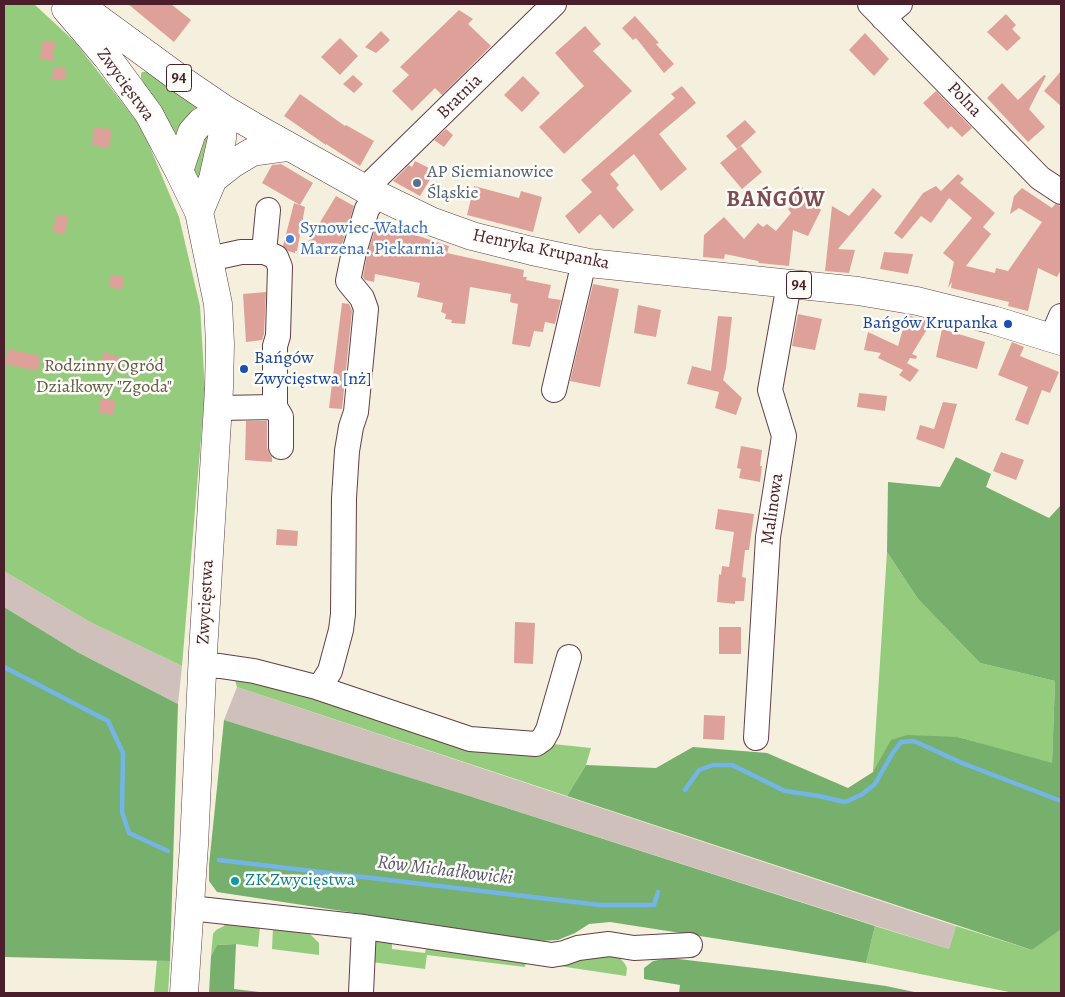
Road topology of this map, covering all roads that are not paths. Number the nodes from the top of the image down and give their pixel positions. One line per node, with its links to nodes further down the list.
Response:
1 (62, 4): 7 (main road, Zwycięstwa)
2 (78, 4): 5 (main road, Henryka Krupanka / 94)
3 (554, 4): 9 (street, Bratnia)
4 (884, 8): 10 (street, Polna)
5 (224, 109): 6 (main road, Henryka Krupanka / 94); 7 (main road); 8 (main road)
6 (288, 147): 8 (main road); 9 (main road, Henryka Krupanka / 94)
7 (179, 171): 12 (main road, Zwycięstwa)
8 (213, 179): 12 (main road)
9 (371, 192): 15 (main road, Henryka Krupanka / 94); 24 (street, Bratnia)
10 (1061, 192)
11 (268, 210): 13 (street)
12 (199, 212): 14 (main road, Zwycięstwa)
13 (264, 252): 14 (street); 19 (street)
14 (209, 260): 20 (main road, Zwycięstwa)
15 (584, 262): 16 (main road, Henryka Krupanka / 94); 18 (street)
16 (789, 284): 17 (main road, Henryka Krupanka / 94); 25 (street, Malinowa)
17 (1058, 331)
18 (554, 390)
19 (275, 407): 20 (street); 21 (street)
20 (218, 408): 23 (main road, Zwycięstwa)
21 (281, 447)
22 (569, 657): 24 (street)
23 (202, 665): 24 (street); 26 (main road, Zwycięstwa)
24 (316, 688)
25 (756, 738)
26 (190, 908): 27 (street); 29 (main road, Zwycięstwa)
27 (364, 927): 28 (street); 30 (street)
28 (690, 945)
29 (184, 993)
30 (361, 993)

